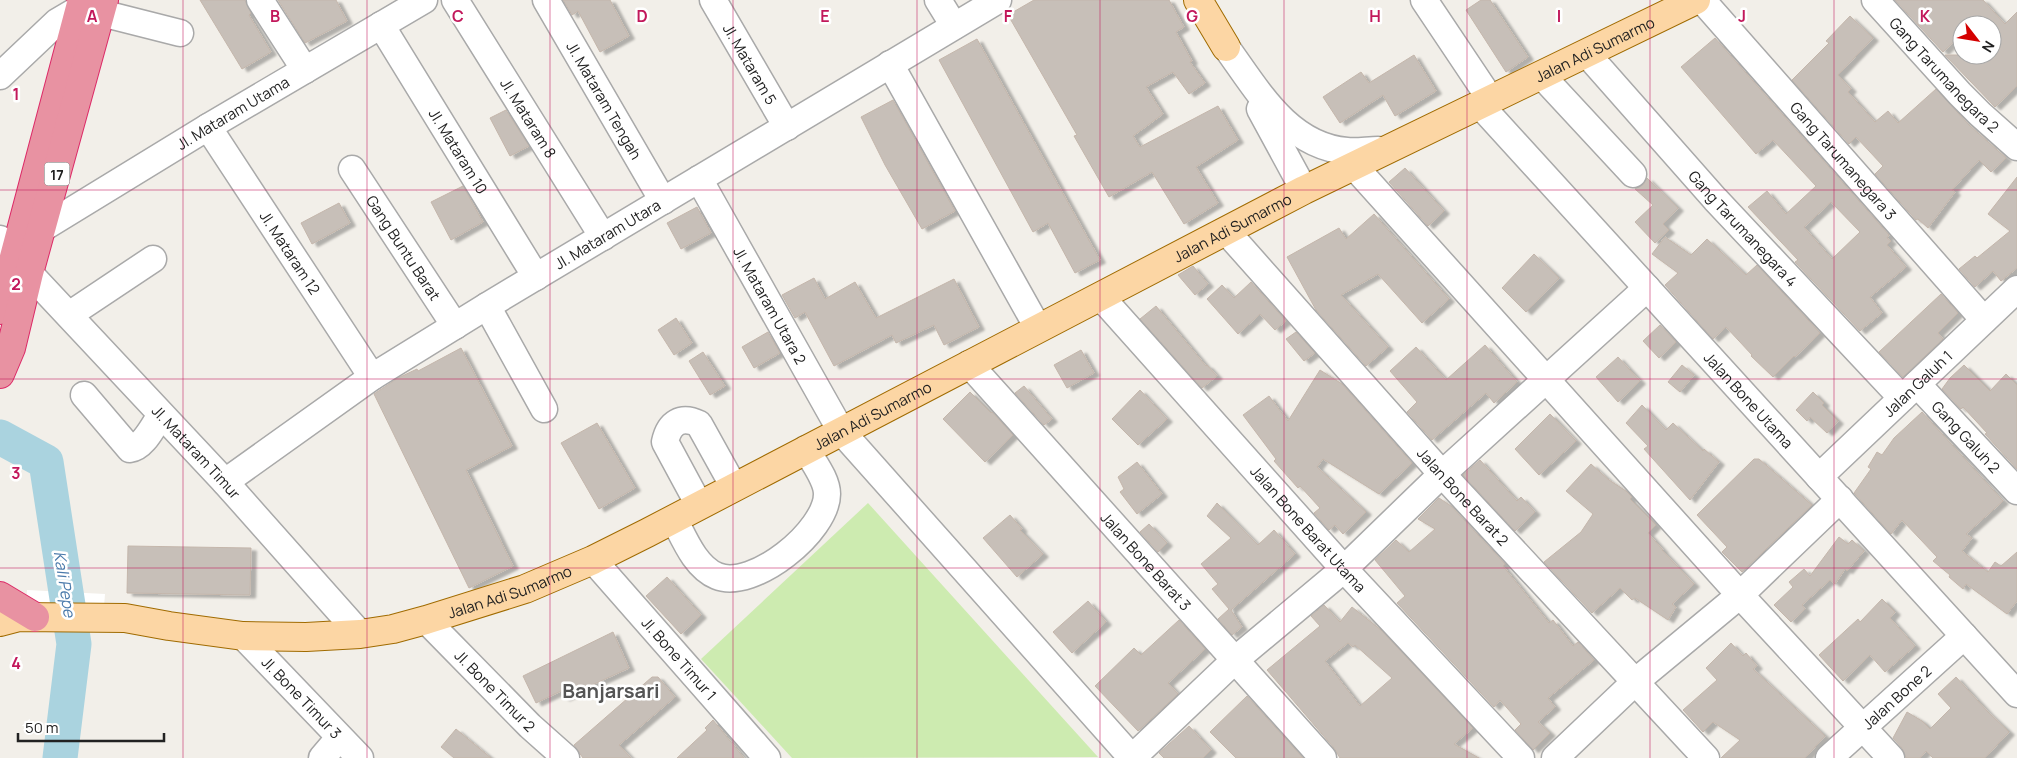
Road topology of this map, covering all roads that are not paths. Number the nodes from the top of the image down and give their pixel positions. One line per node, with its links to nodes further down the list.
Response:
1 (260, 0): 19 (street)
2 (424, 0): 13 (street, Jl. Mataram Utama)
3 (454, 0): 35 (street, Jl. Mataram 8)
4 (546, 0): 32 (street, Jl. Mataram Tengah)
5 (713, 0): 24 (street, Jl. Mataram 5)
6 (938, 0): 14 (street)
7 (998, 0): 14 (street, Jl. Mataram Utara)
8 (1198, 0): 16 (main road)
9 (1424, 0): 22 (street, Jalan Bone Utama)
10 (1875, 0): 25 (street, Gang Tarumanegara 2)
11 (1691, 1): 17 (main road, Jalan Adi Sumarmo); 45 (street, Gang Tarumanegara 3)
12 (91, 6): 15 (street); 20 (street); 33 (highway, 17); 36 (highway, 17)
13 (392, 13): 19 (street, Jl. Mataram Utama); 38 (street, Jl. Mataram 10)
14 (954, 26): 18 (street, Jl. Mataram Utara)
15 (180, 33)
16 (1226, 47): 26 (street); 31 (street)
17 (1588, 54): 21 (main road, Jalan Adi Sumarmo); 52 (street, Gang Tarumanegara 4)
18 (890, 64): 24 (street, Jl. Mataram Utara); 47 (street)
19 (305, 70): 23 (street, Jl. Mataram Utama)
20 (0, 76)
21 (1542, 76): 22 (main road, Jalan Adi Sumarmo); 29 (street)
22 (1486, 102): 26 (main road, Jalan Adi Sumarmo); 39 (street, Jalan Bone Utama)
23 (208, 127): 33 (street, Jl. Mataram Utama); 50 (street, Jl. Mataram 12)
24 (787, 127): 30 (street, Jl. Mataram Utara)
25 (2017, 147)
26 (1387, 150): 27 (main road, Jalan Adi Sumarmo)
27 (1353, 165): 31 (main road, Jalan Adi Sumarmo); 51 (street)
28 (352, 169): 46 (street, Gang Buntu Barat)
29 (1633, 174)
30 (699, 179): 32 (street, Jl. Mataram Utara); 56 (street, Jl. Mataram Utara 2)
31 (1304, 190): 34 (main road, Jalan Adi Sumarmo)
32 (663, 201): 35 (street, Jl. Mataram Utara)
33 (43, 228): 36 (highway, 17)
34 (1226, 231): 41 (main road, Jalan Adi Sumarmo); 58 (street, Jalan Bone Barat 2)
35 (603, 237): 38 (street, Jl. Mataram Utara)
36 (15, 256): 43 (highway, 17); 44 (street, Jl. Mataram Timur); 49 (highway, 17)
37 (153, 259): 44 (street)
38 (536, 277): 42 (street, Jl. Mataram Utara)
39 (1647, 288): 51 (street); 59 (street, Jalan Bone Utama)
40 (2017, 288): 45 (street, Jalan Galuh 1)
41 (1101, 297): 47 (main road, Jalan Adi Sumarmo); 67 (street, Jalan Bone Barat Utama)
42 (487, 306): 46 (street, Jl. Mataram Utara); 54 (street)
43 (0, 310)
44 (69, 315): 55 (street, Jl. Mataram Timur)
45 (1984, 320): 52 (street, Jalan Galuh 1)
46 (455, 326): 50 (street, Jl. Mataram Utara)
47 (1038, 328): 48 (main road, Jalan Adi Sumarmo)
48 (970, 364): 56 (main road, Jalan Adi Sumarmo); 75 (street, Jalan Bone Barat 3)
49 (0, 374)
50 (372, 377): 60 (street, Jl. Mataram Utara)
51 (1545, 378): 58 (street); 68 (street)
52 (1909, 391): 59 (street, Jalan Galuh 1); 62 (street, Gang Galuh 2)
53 (84, 395): 55 (street)
54 (544, 409)
55 (161, 415): 60 (street, Jl. Mataram Timur)
56 (841, 430): 57 (main road, Jalan Adi Sumarmo); 75 (street, Jl. Mataram Utara 2)
57 (806, 449): 61 (main road, Jalan Adi Sumarmo); 65 (street)
58 (1442, 474): 67 (street); 76 (street, Jalan Bone Barat 2)
59 (1819, 477): 63 (street, Jalan Bone Utama)
60 (225, 482): 72 (street, Jl. Mataram Timur)
61 (734, 487): 64 (main road, Jalan Adi Sumarmo); 64 (street)
62 (2017, 491)
63 (1840, 500): 68 (street); 74 (street, Jalan Bone Utama)
64 (699, 505): 65 (main road, Jalan Adi Sumarmo)
65 (674, 519): 66 (main road, Jalan Adi Sumarmo)
66 (593, 560): 71 (main road, Jalan Adi Sumarmo); 83 (street, Jl. Bone Timur 1)
67 (1344, 569): 75 (street); 85 (street, Jalan Bone Barat Utama)
68 (1740, 595): 76 (street); 78 (street)
69 (0, 596): 70 (highway)
70 (18, 619): 73 (main road, Jalan Adi Sumarmo)
71 (426, 620): 72 (main road, Jalan Adi Sumarmo); 82 (street, Jl. Bone Timur 2)
72 (360, 634): 73 (main road, Jalan Adi Sumarmo)
73 (243, 636): 79 (street, Jl. Bone Timur 3)
74 (1964, 636): 77 (street, Jalan Bone Utama); 78 (street, Jalan Bone 2)
75 (1235, 660): 84 (street, Jalan Bone Barat 3)
76 (1635, 682): 86 (street); 87 (street, Jalan Bone Barat 2)
77 (2017, 694)
78 (1863, 726): 88 (street, Jalan Bone 2); 89 (street)
79 (339, 738): 80 (street); 81 (street, Jl. Bone Timur 3)
80 (322, 758)
81 (360, 758)
82 (566, 758)
83 (767, 758)
84 (1323, 758)
85 (1521, 758)
86 (1555, 758)
87 (1706, 758)
88 (1829, 758)
89 (1891, 758)

